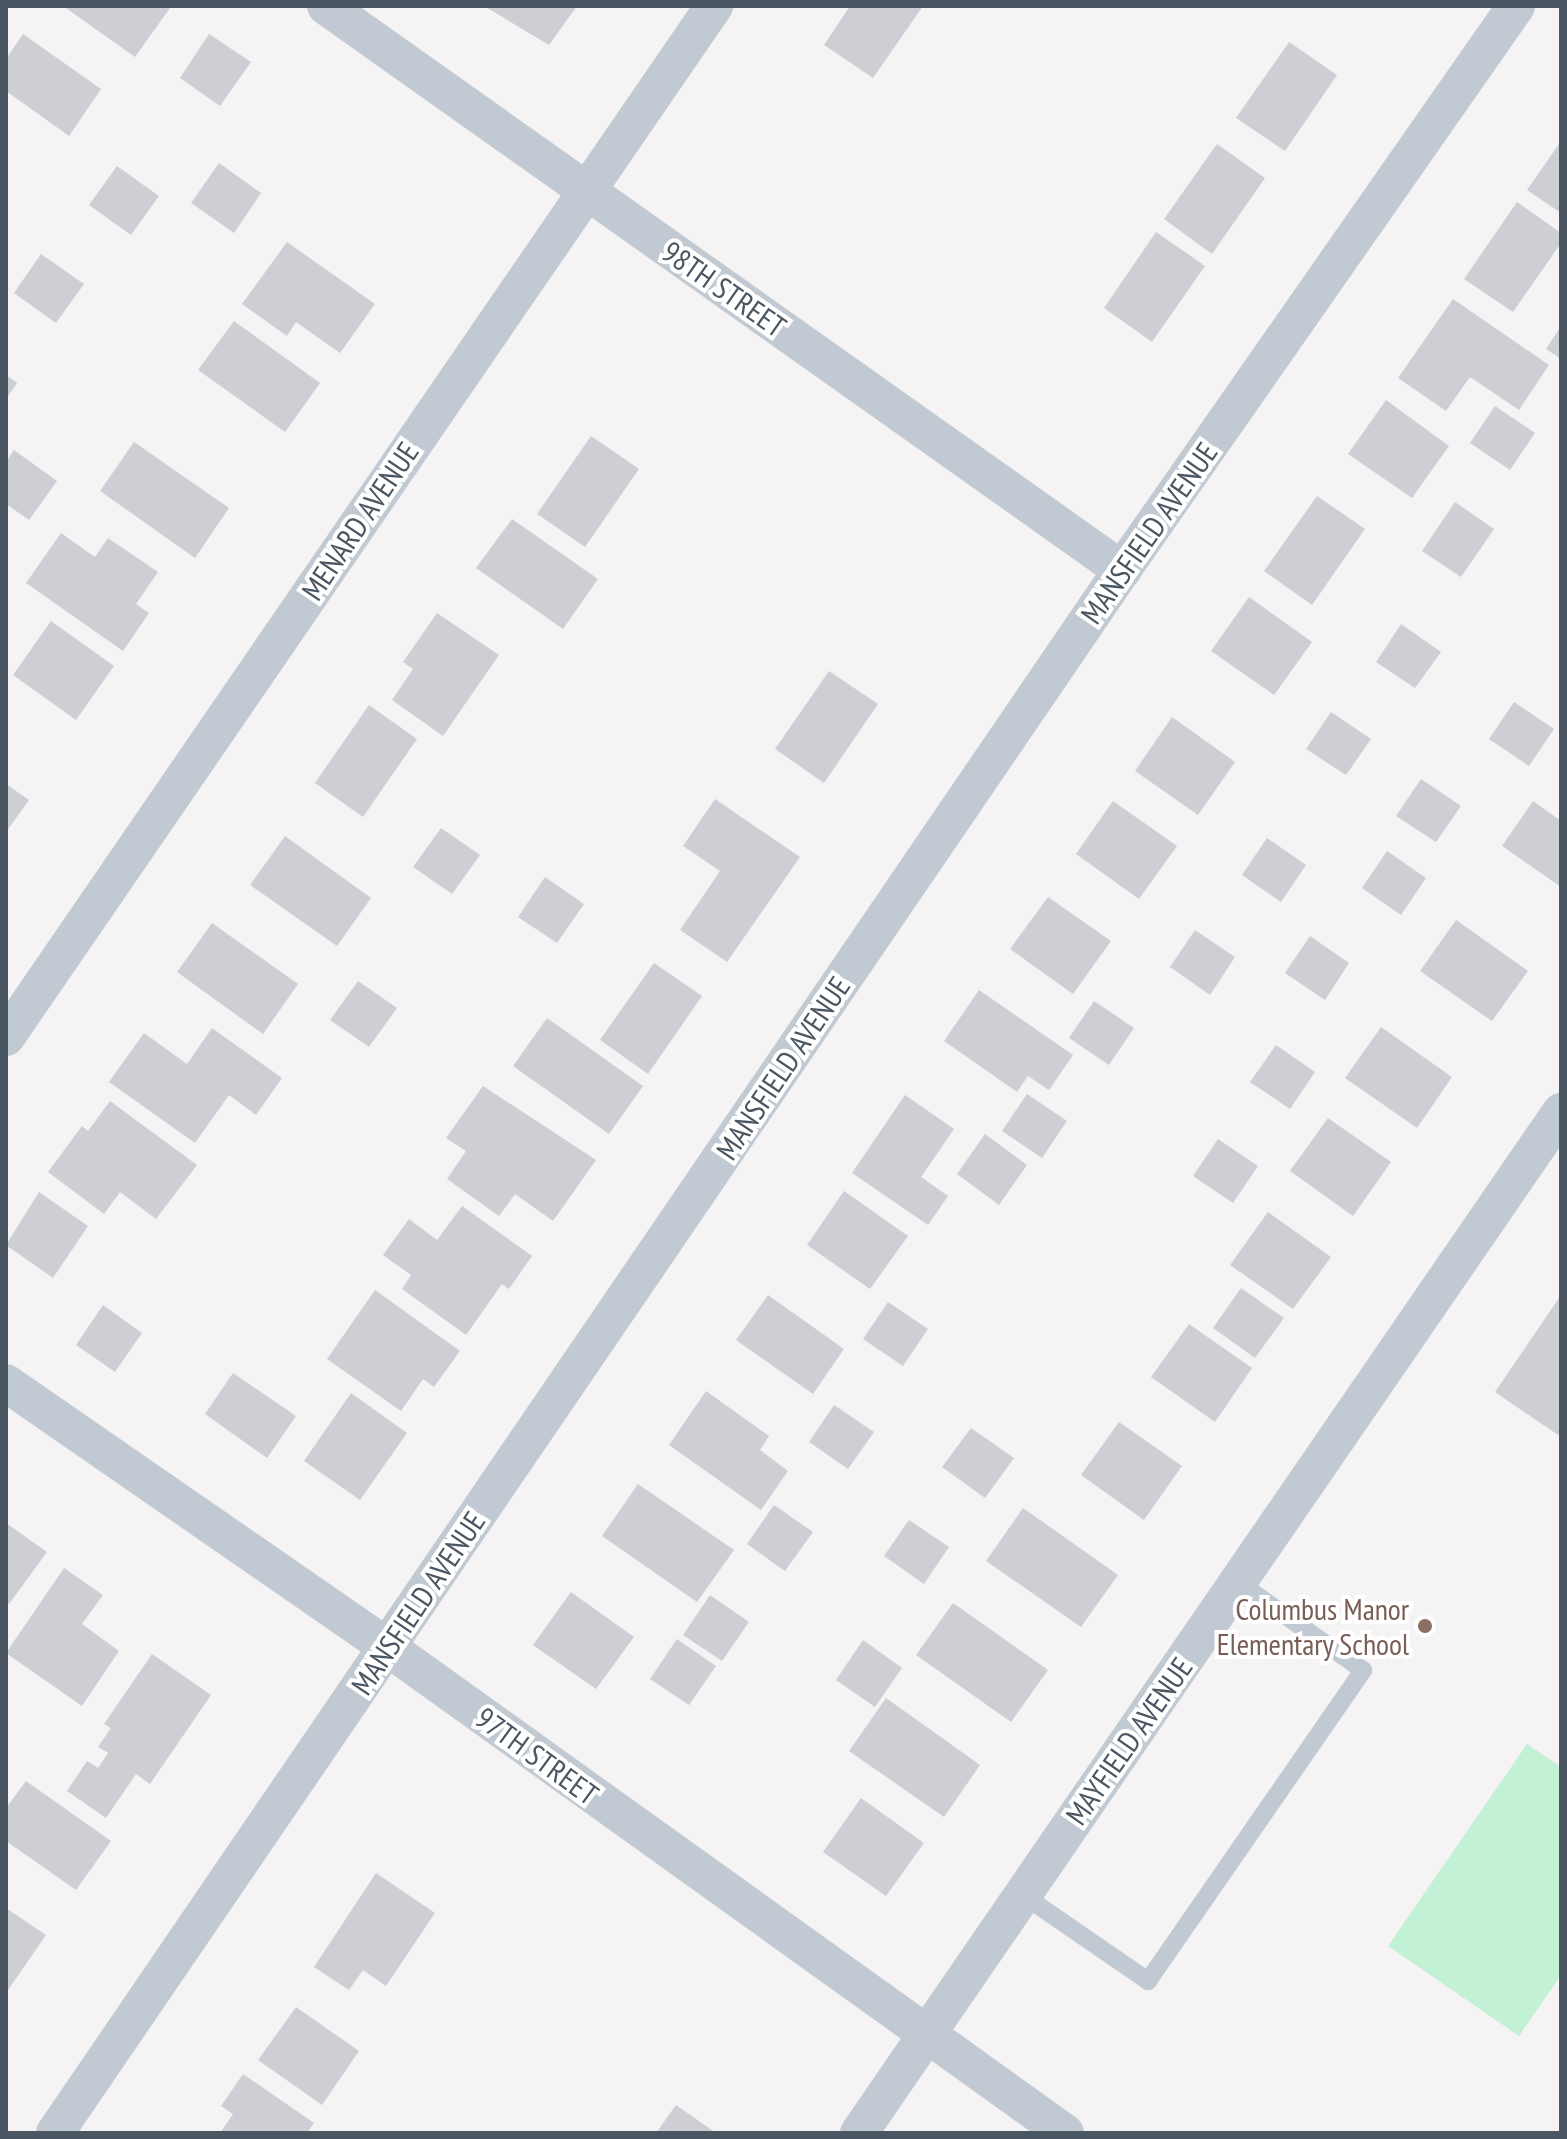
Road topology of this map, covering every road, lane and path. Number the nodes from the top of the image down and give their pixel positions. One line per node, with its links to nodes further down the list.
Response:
1 (326, 6): 4 (street, 98TH STREET)
2 (714, 6): 4 (street, MENARD AVENUE)
3 (1516, 6): 5 (street, MANSFIELD AVENUE)
4 (586, 191): 5 (street, 98TH STREET); 6 (street, MENARD AVENUE)
5 (1122, 570): 10 (street, MANSFIELD AVENUE)
6 (6, 1037)
7 (1561, 1112): 9 (street, MAYFIELD AVENUE)
8 (6, 1383): 10 (street, 97TH STREET)
9 (1238, 1582): 11 (street, MAYFIELD AVENUE); 11 (lane)
10 (387, 1647): 12 (street, 97TH STREET); 13 (street, MANSFIELD AVENUE)
11 (1023, 1895): 12 (street, MAYFIELD AVENUE)
12 (926, 2036): 14 (street, MAYFIELD AVENUE); 15 (street, 97TH STREET)
13 (55, 2133)
14 (859, 2133)
15 (1065, 2133)

